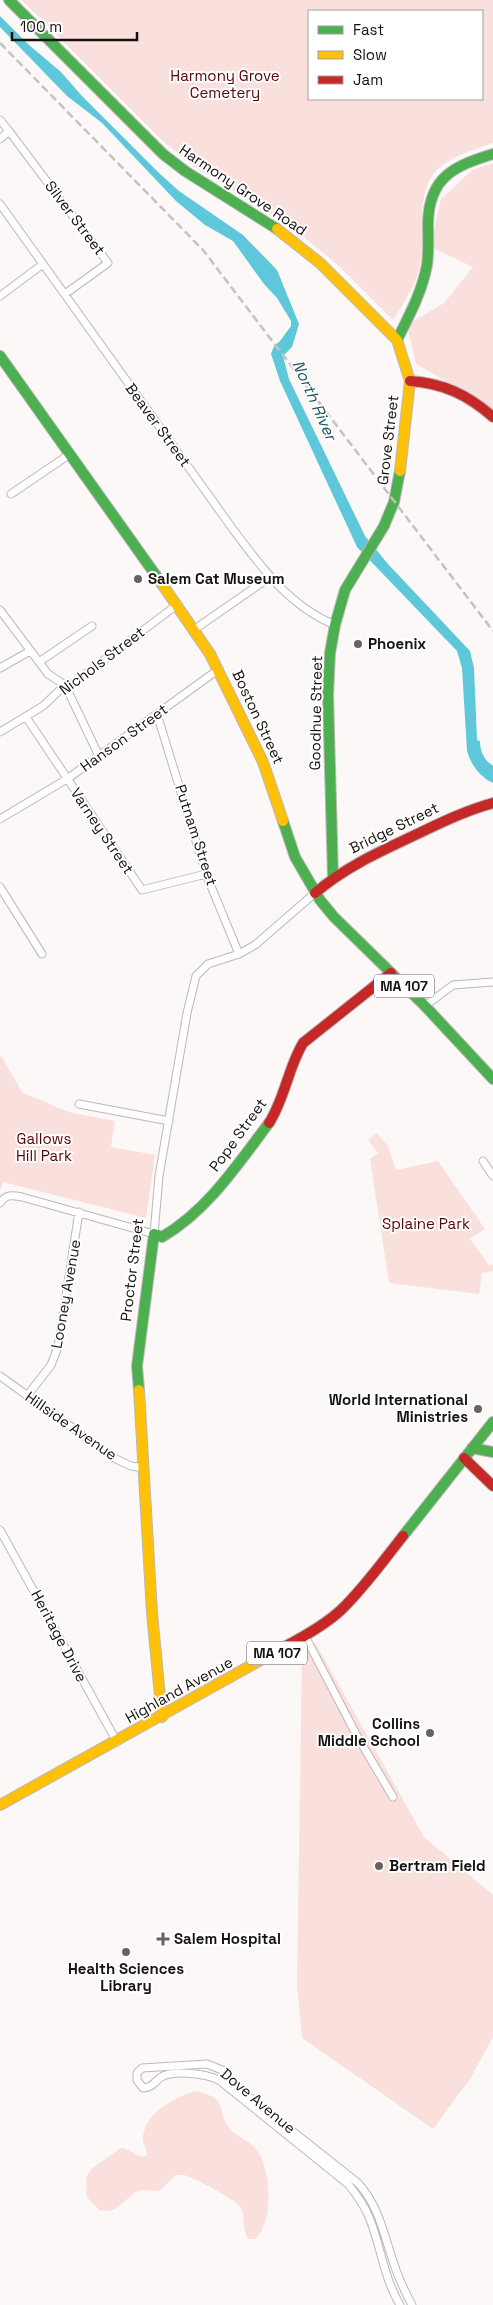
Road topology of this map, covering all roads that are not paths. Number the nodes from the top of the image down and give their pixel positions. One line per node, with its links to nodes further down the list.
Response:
1 (9, 0): 10 (street, Harmony Grove Road)
2 (0, 120): 3 (street, Silver Street)
3 (9, 131): 4 (street); 8 (street, Silver Street)
4 (0, 139)
5 (493, 154): 10 (street)
6 (0, 204): 7 (street, Beaver Street)
7 (43, 264): 8 (street, Beaver Street); 9 (street)
8 (65, 294): 17 (street, Beaver Street)
9 (0, 296)
10 (397, 340): 12 (street, Grove Street)
11 (0, 356): 14 (street, Boston Street)
12 (410, 381): 13 (street); 16 (street, Grove Street)
13 (493, 417)
14 (70, 454): 15 (street); 18 (street, Boston Street)
15 (11, 494)
16 (365, 556): 21 (street, Goodhue Street)
17 (270, 577): 21 (street, Beaver Street); 22 (street)
18 (178, 604): 22 (street, Boston Street); 27 (street, Nichols Street)
19 (0, 610): 23 (street)
20 (92, 626): 24 (street)
21 (335, 626): 36 (street, Goodhue Street)
22 (194, 629): 26 (street, Boston Street)
23 (30, 651): 24 (street); 25 (street)
24 (39, 662): 27 (street)
25 (0, 668)
26 (219, 669): 28 (street, Hanson Street); 38 (street, Boston Street)
27 (65, 685): 29 (street, Nichols Street); 31 (street)
28 (157, 714): 31 (street, Hanson Street); 35 (street, Putnam Street)
29 (26, 717): 30 (street, Nichols Street); 32 (street, Varney Street)
30 (0, 732)
31 (99, 756): 32 (street, Hanson Street)
32 (67, 779): 34 (street, Hanson Street); 35 (street, Varney Street)
33 (493, 802): 36 (street, Bridge Street)
34 (0, 819)
35 (206, 874): 40 (street, Putnam Street)
36 (333, 877): 38 (street, Bridge Street)
37 (0, 887): 39 (street)
38 (315, 893): 40 (street, Proctor Street); 41 (street, Boston Street / MA 107)
39 (42, 954)
40 (239, 954): 46 (street, Proctor Street)
41 (391, 973): 43 (street, Boston Street / MA 107); 51 (street, Pope Street)
42 (493, 982): 43 (street)
43 (425, 1006): 44 (street, Boston Street / MA 107)
44 (493, 1079)
45 (79, 1104): 46 (street)
46 (169, 1121): 51 (street, Proctor Street)
47 (483, 1161): 48 (street)
48 (493, 1176)
49 (2, 1200): 50 (street)
50 (79, 1212): 51 (street); 53 (street, Looney Avenue)
51 (154, 1234): 58 (street, Proctor Street)
52 (0, 1376): 53 (street, Hillside Avenue)
53 (27, 1396): 58 (street, Hillside Avenue)
54 (492, 1425): 55 (street, Highland Avenue / MA 107)
55 (472, 1448): 56 (street); 57 (street, Highland Avenue / MA 107)
56 (493, 1452)
57 (464, 1458): 59 (street); 61 (street, Highland Avenue / MA 107)
58 (145, 1468): 62 (street, Proctor Street)
59 (493, 1486)
60 (0, 1530): 63 (street, Heritage Drive)
61 (305, 1636): 62 (street, Highland Avenue / MA 107); 64 (street)
62 (162, 1717): 63 (street, Highland Avenue / MA 107)
63 (117, 1742): 65 (street, Highland Avenue / MA 107)
64 (393, 1796)
65 (0, 1805)
66 (400, 2305): 67 (street, Dove Avenue)
67 (412, 2305)

